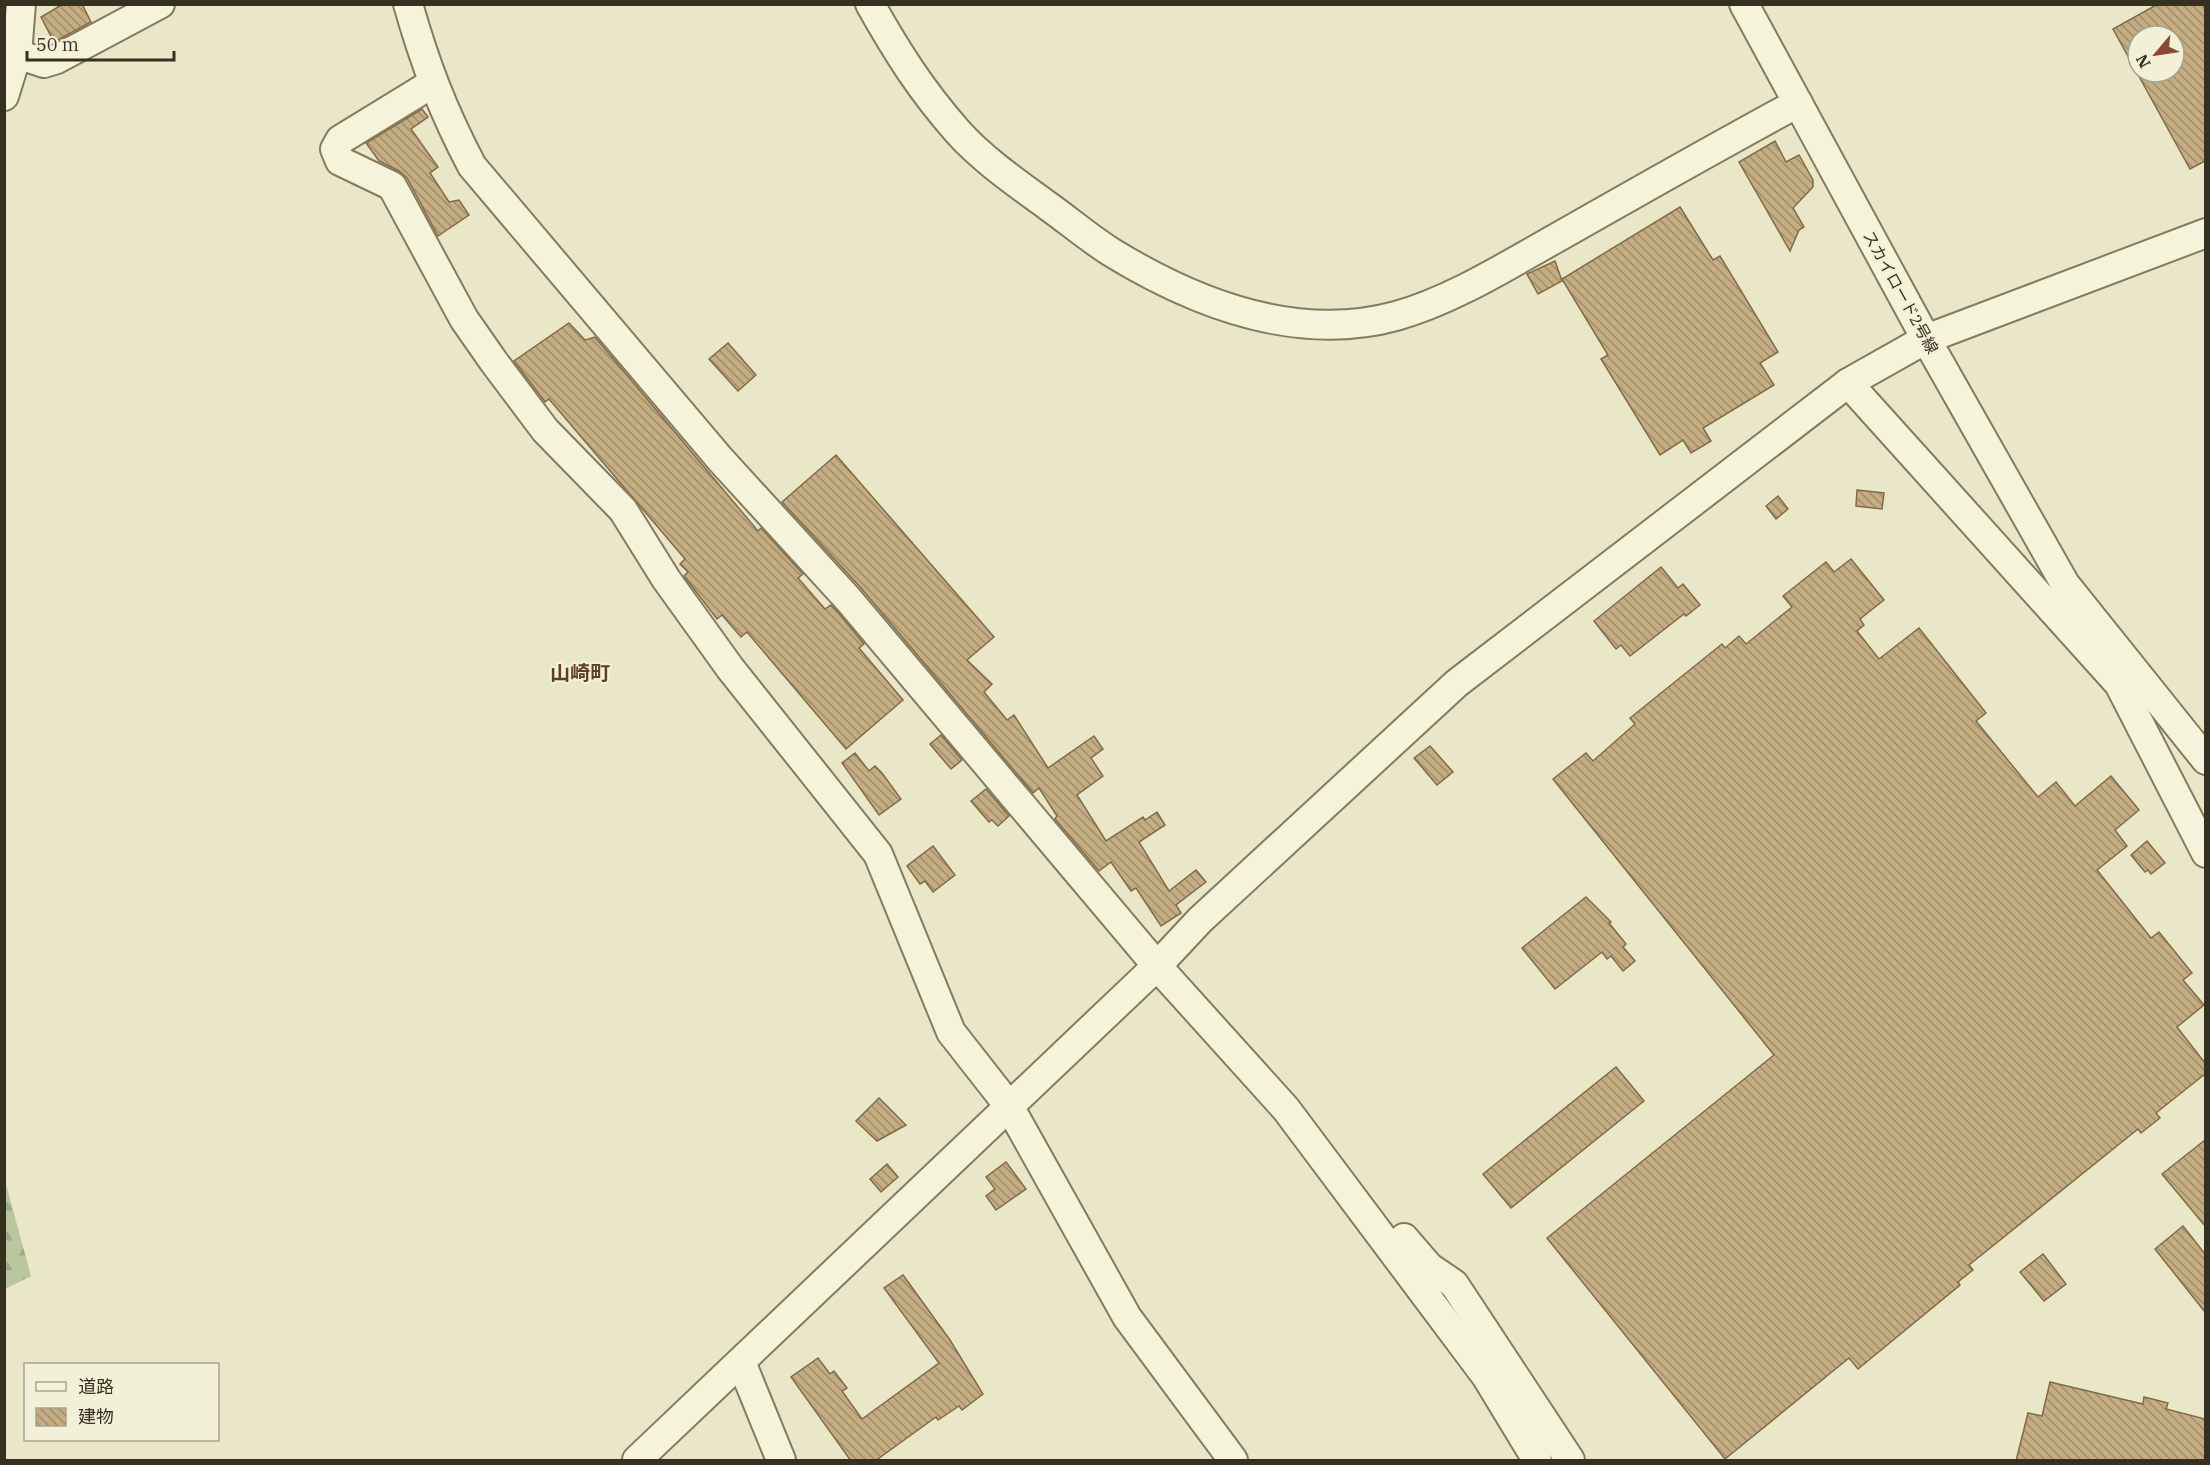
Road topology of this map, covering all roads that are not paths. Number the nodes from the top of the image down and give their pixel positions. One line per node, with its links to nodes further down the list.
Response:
1 (21, 4): 6 (street)
2 (160, 4): 6 (street)
3 (408, 4): 7 (street)
4 (870, 4): 9 (street)
5 (1744, 4): 9 (street, スカイロード2号線)
6 (17, 54): 8 (street)
7 (433, 83): 15 (street); 16 (street)
8 (4, 96)
9 (1798, 103): 11 (street, スカイロード2号線)
10 (2205, 233): 11 (street)
11 (1926, 339): 12 (street); 13 (street, スカイロード2号線)
12 (1848, 383): 14 (street); 15 (street)
13 (2205, 760)
14 (2205, 853)
15 (1157, 966): 16 (street); 17 (street)
16 (1009, 1106): 18 (street); 21 (street)
17 (1303, 1132): 22 (street); 23 (street)
18 (741, 1362): 19 (street); 20 (street)
19 (638, 1461)
20 (781, 1461)
21 (1233, 1461)
22 (1537, 1461)
23 (1570, 1461)

